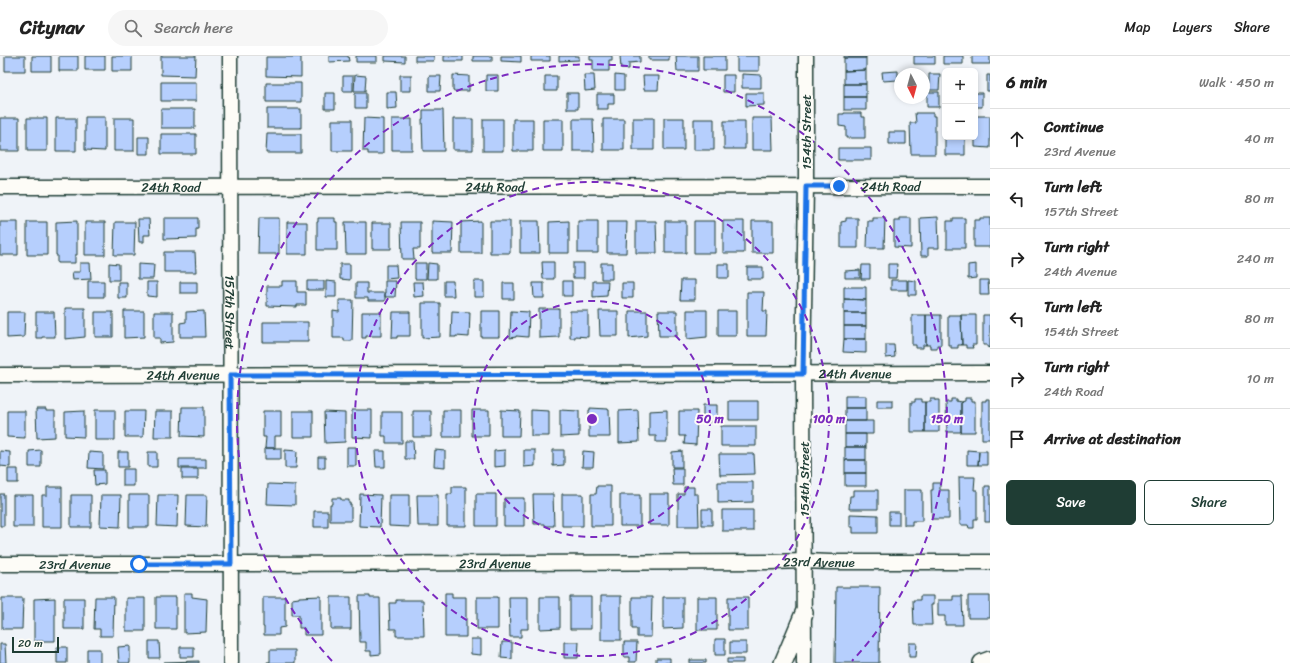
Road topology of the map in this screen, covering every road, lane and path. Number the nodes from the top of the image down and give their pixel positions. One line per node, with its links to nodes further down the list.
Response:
1 (230, 56): 6 (street, 157th Street)
2 (806, 56): 3 (street, 154th Street)
3 (806, 186): 4 (street, 24th Road); 6 (street, 24th Road); 7 (street, 154th Street)
4 (990, 186)
5 (0, 187): 6 (street, 24th Road)
6 (230, 187): 10 (street, 157th Street)
7 (803, 374): 8 (street, 24th Avenue); 10 (street, 24th Avenue); 11 (street, 154th Street)
8 (990, 374)
9 (0, 375): 10 (street, 24th Avenue)
10 (230, 375): 14 (street, 157th Street)
11 (804, 561): 12 (street, 23rd Avenue); 14 (street, 23rd Avenue); 15 (street, 154th Street)
12 (990, 562)
13 (0, 564): 14 (street, 23rd Avenue)
14 (231, 564): 17 (street, 157th Street)
15 (804, 612): 18 (street); 19 (street, 154th Street)
16 (990, 660): 20 (street)
17 (231, 663)
18 (783, 663)
19 (804, 663)
20 (982, 663)

